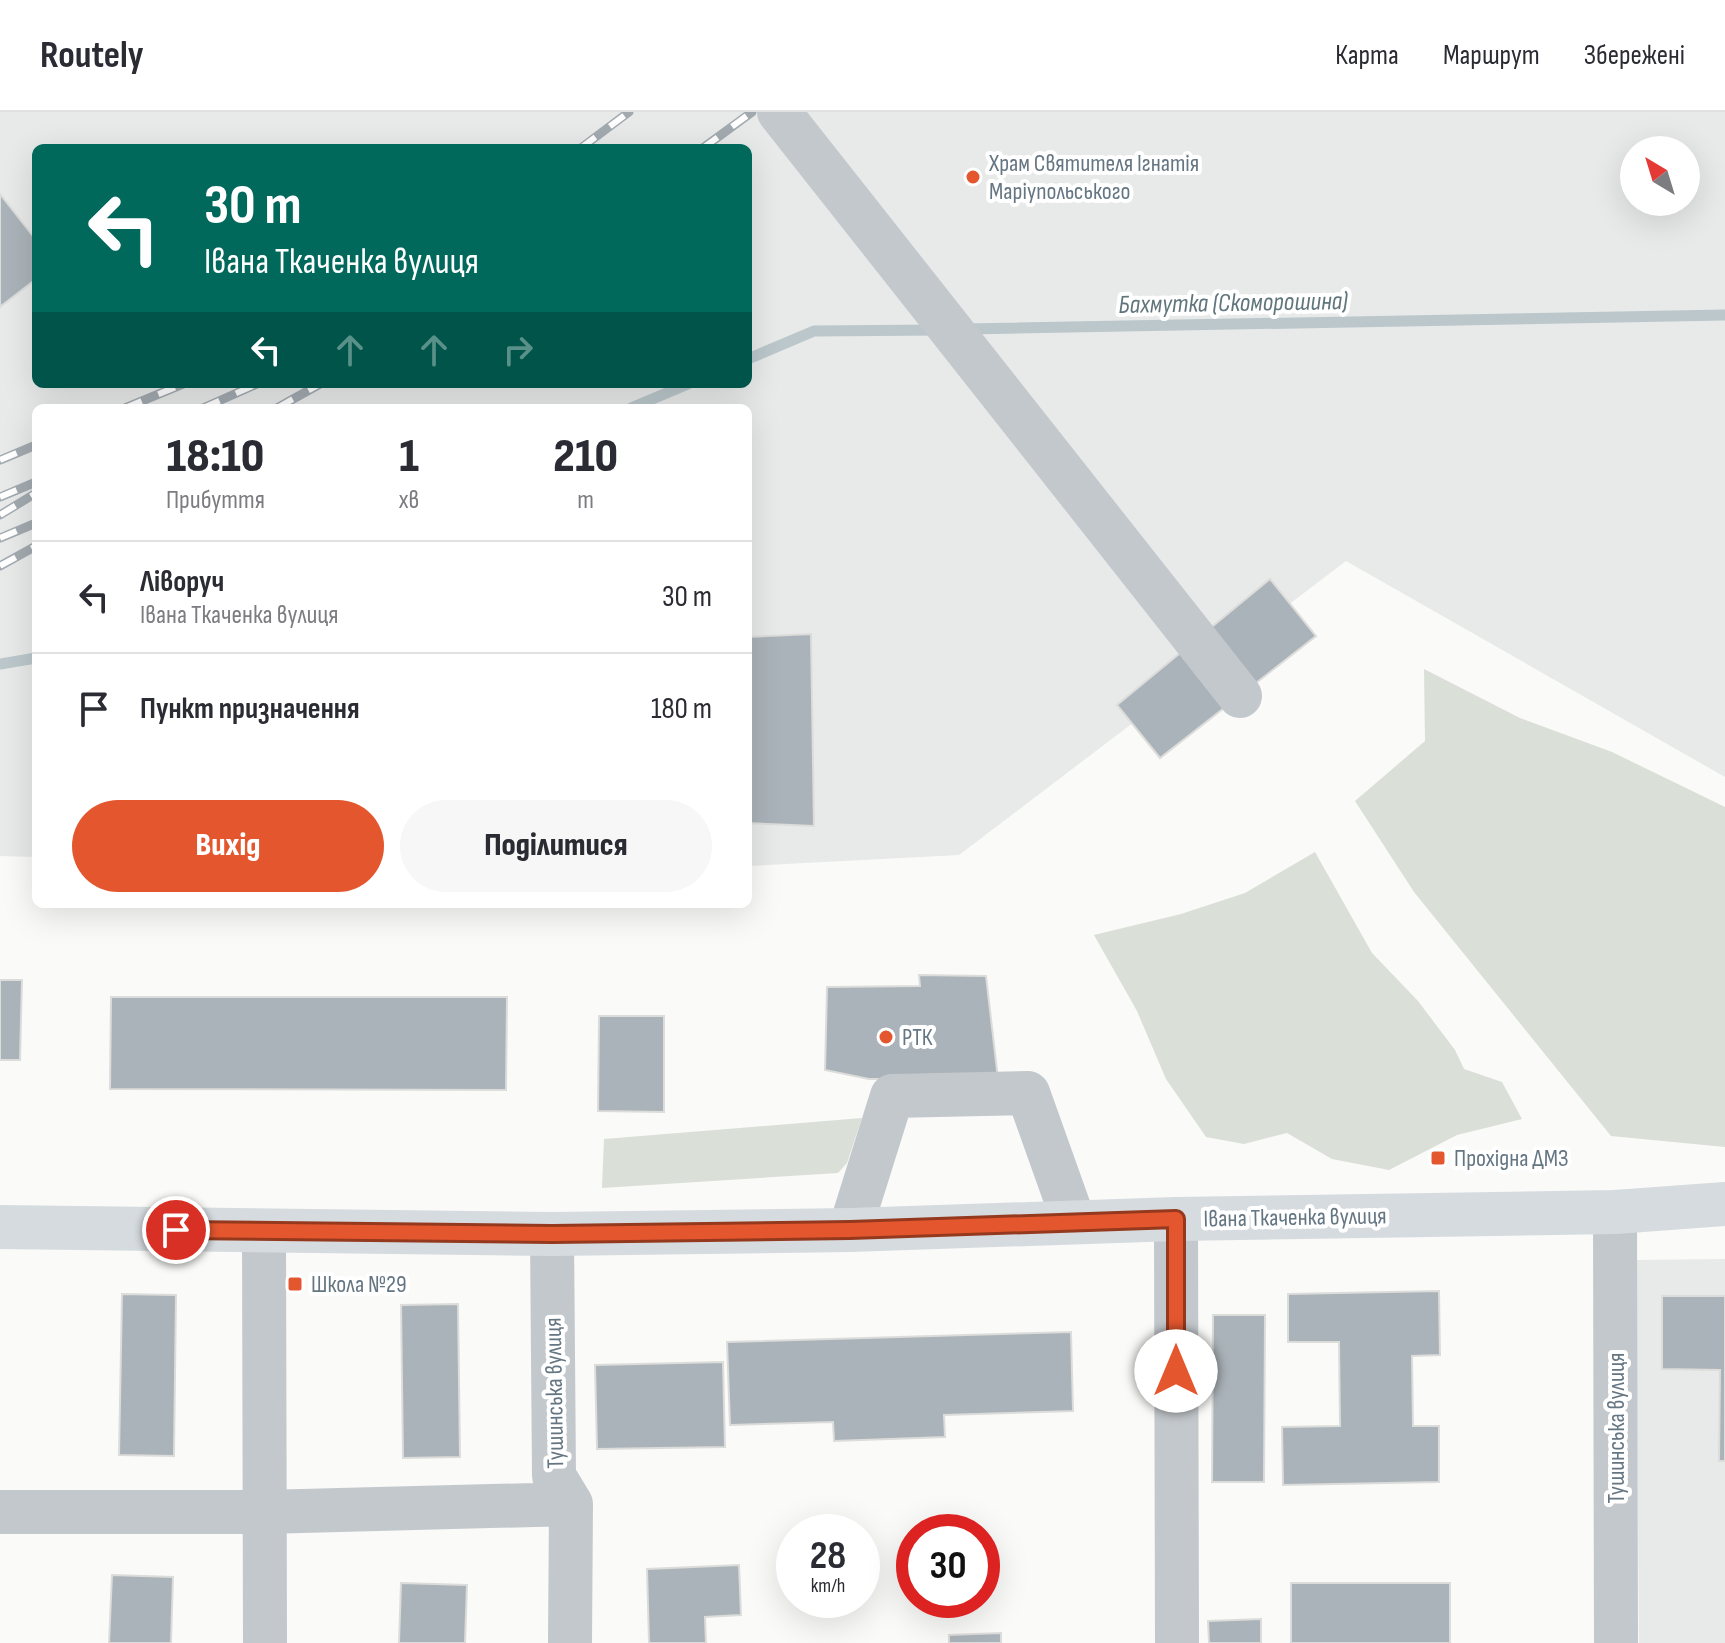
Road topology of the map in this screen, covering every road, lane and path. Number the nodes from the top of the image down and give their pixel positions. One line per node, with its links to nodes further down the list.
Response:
1 (779, 112): 2 (street)
2 (1240, 696)
3 (1725, 1204): 4 (main road, Івана Ткаченка вулиця)
4 (1615, 1212): 5 (main road, Івана Ткаченка вулиця); 17 (street, Тушинська вулиця)
5 (1176, 1219): 6 (main road, Івана Ткаченка вулиця); 16 (street)
6 (1074, 1222): 8 (main road, Івана Ткаченка вулиця); 8 (street)
7 (0, 1227): 9 (main road, Івана Ткаченка вулиця)
8 (850, 1230): 10 (main road, Івана Ткаченка вулиця)
9 (264, 1232): 10 (main road, Івана Ткаченка вулиця); 13 (street)
10 (552, 1234): 11 (street, Тушинська вулиця)
11 (571, 1504): 13 (street); 15 (street, Тушинська вулиця)
12 (0, 1512): 13 (street)
13 (264, 1512): 14 (street)
14 (265, 1643)
15 (570, 1643)
16 (1177, 1643)
17 (1616, 1643)

